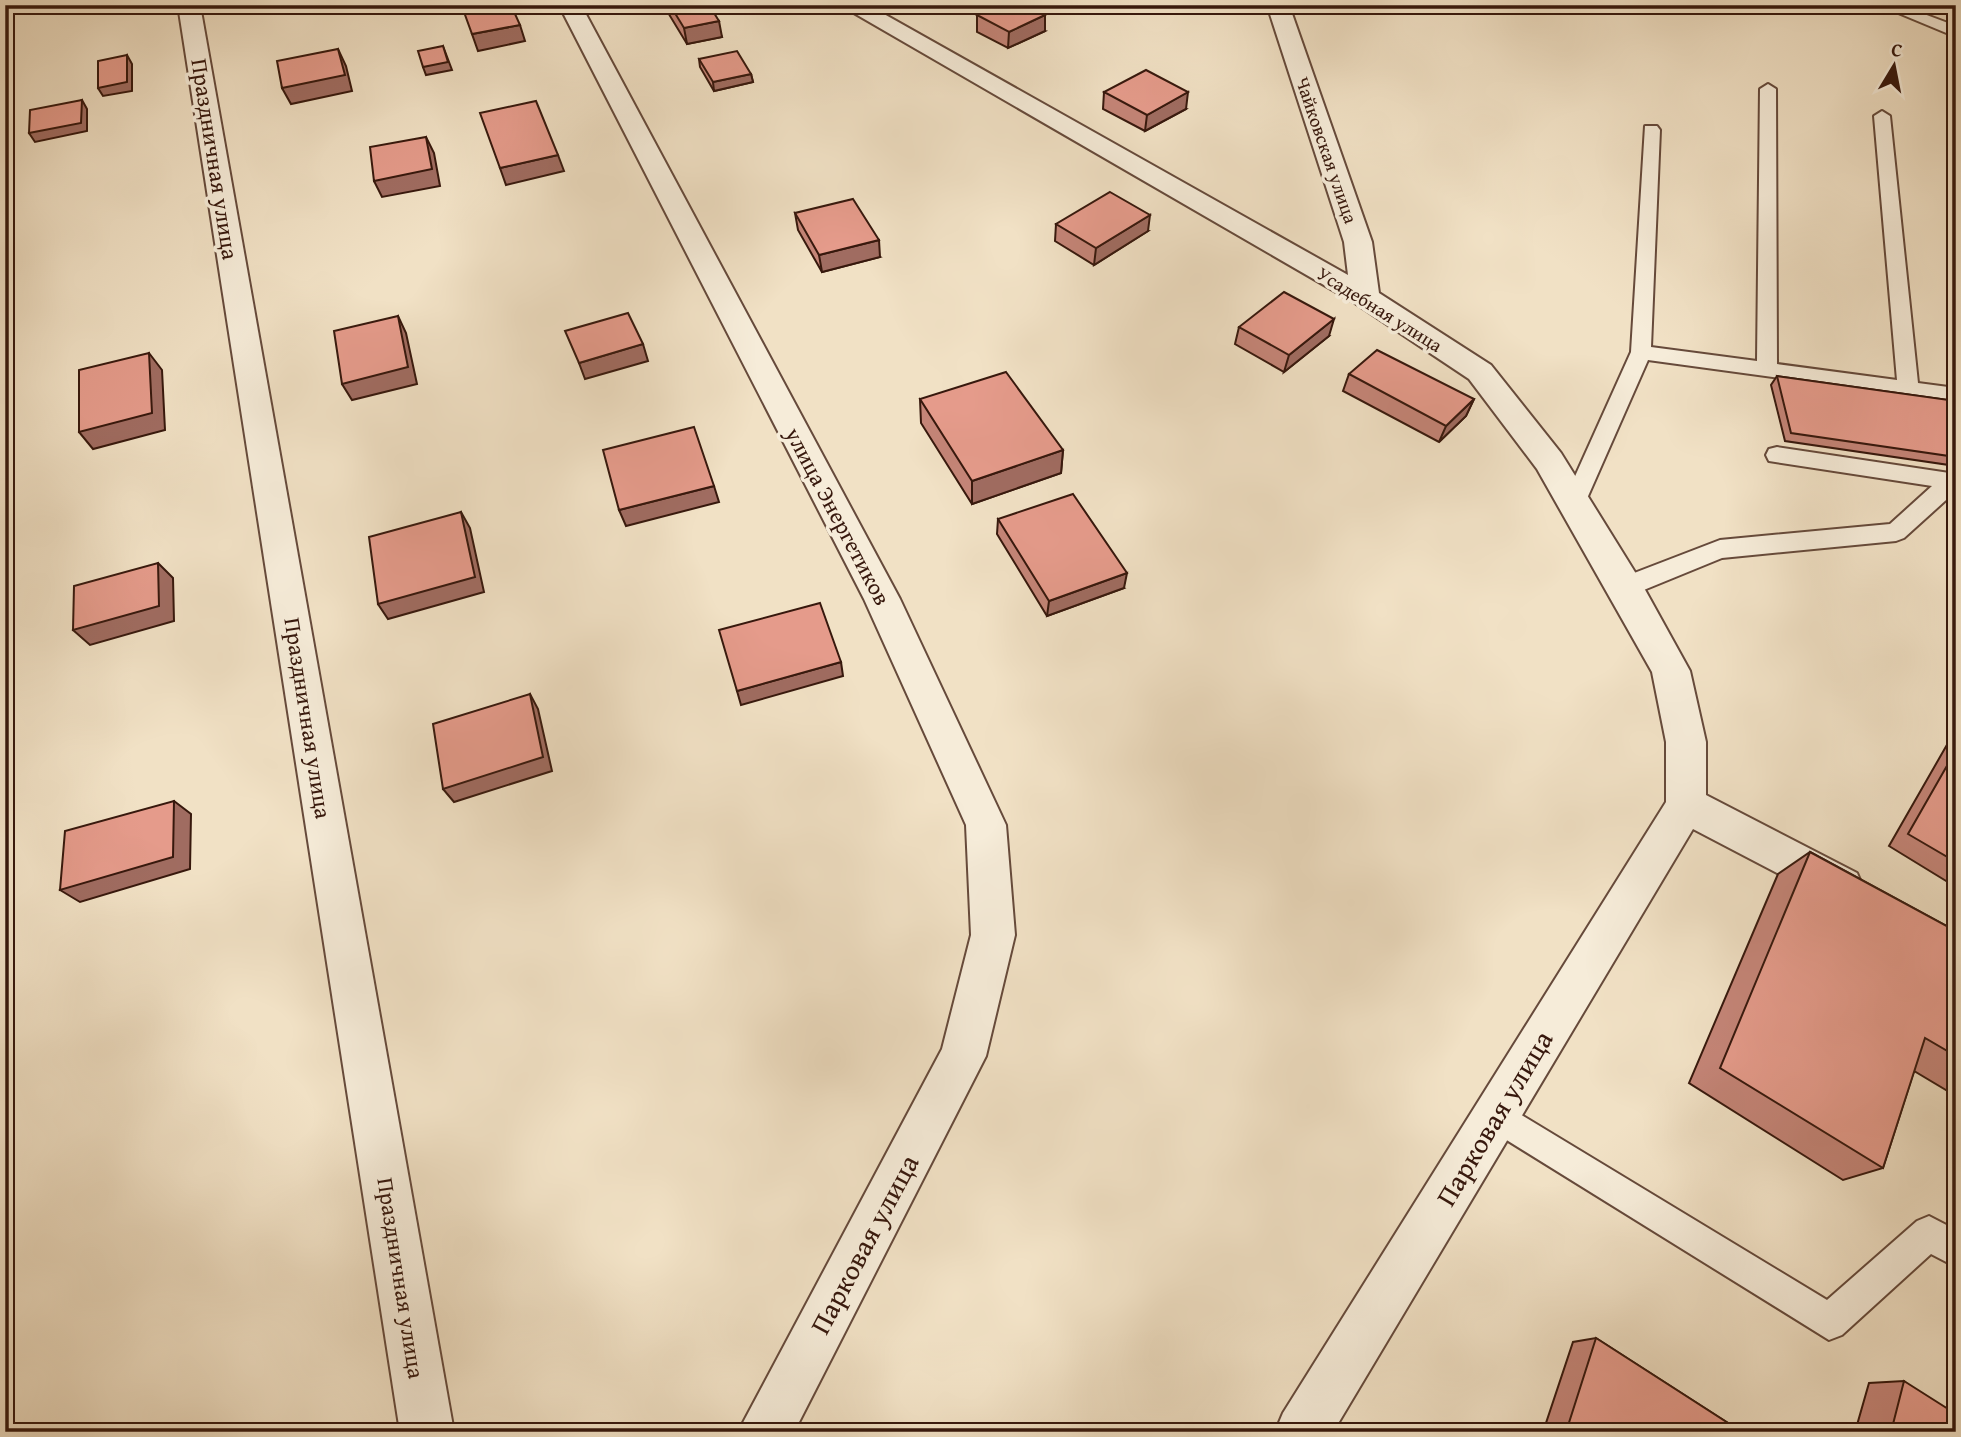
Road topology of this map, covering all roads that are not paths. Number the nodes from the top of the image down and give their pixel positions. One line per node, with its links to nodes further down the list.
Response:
1 (189, 5): 24 (street, Праздничная улица)
2 (569, 5): 21 (street, улица Энергетиков)
3 (851, 5): 10 (street, Усадебная улица)
4 (1278, 5): 10 (street, Чайковская улица)
5 (1886, 5): 6 (lane)
6 (1956, 32)
7 (1768, 89): 12 (lane)
8 (1881, 116): 13 (lane)
9 (1651, 130): 11 (lane)
10 (1365, 297): 17 (street, Усадебная улица)
11 (1641, 352): 12 (lane); 17 (lane)
12 (1767, 369): 13 (lane)
13 (1908, 389): 14 (lane)
14 (1956, 396)
15 (1777, 455): 16 (lane)
16 (1953, 482): 18 (lane)
17 (1574, 503): 18 (street, Усадебная улица)
18 (1625, 587): 19 (street, Усадебная улица)
19 (1686, 805): 20 (street); 22 (street, Парковая улица)
20 (1870, 902)
21 (963, 1056): 25 (street, Парковая улица)
22 (1495, 1115): 23 (lane); 26 (street, Парковая улица)
23 (1956, 1250)
24 (427, 1432)
25 (765, 1432)
26 (1302, 1432)

